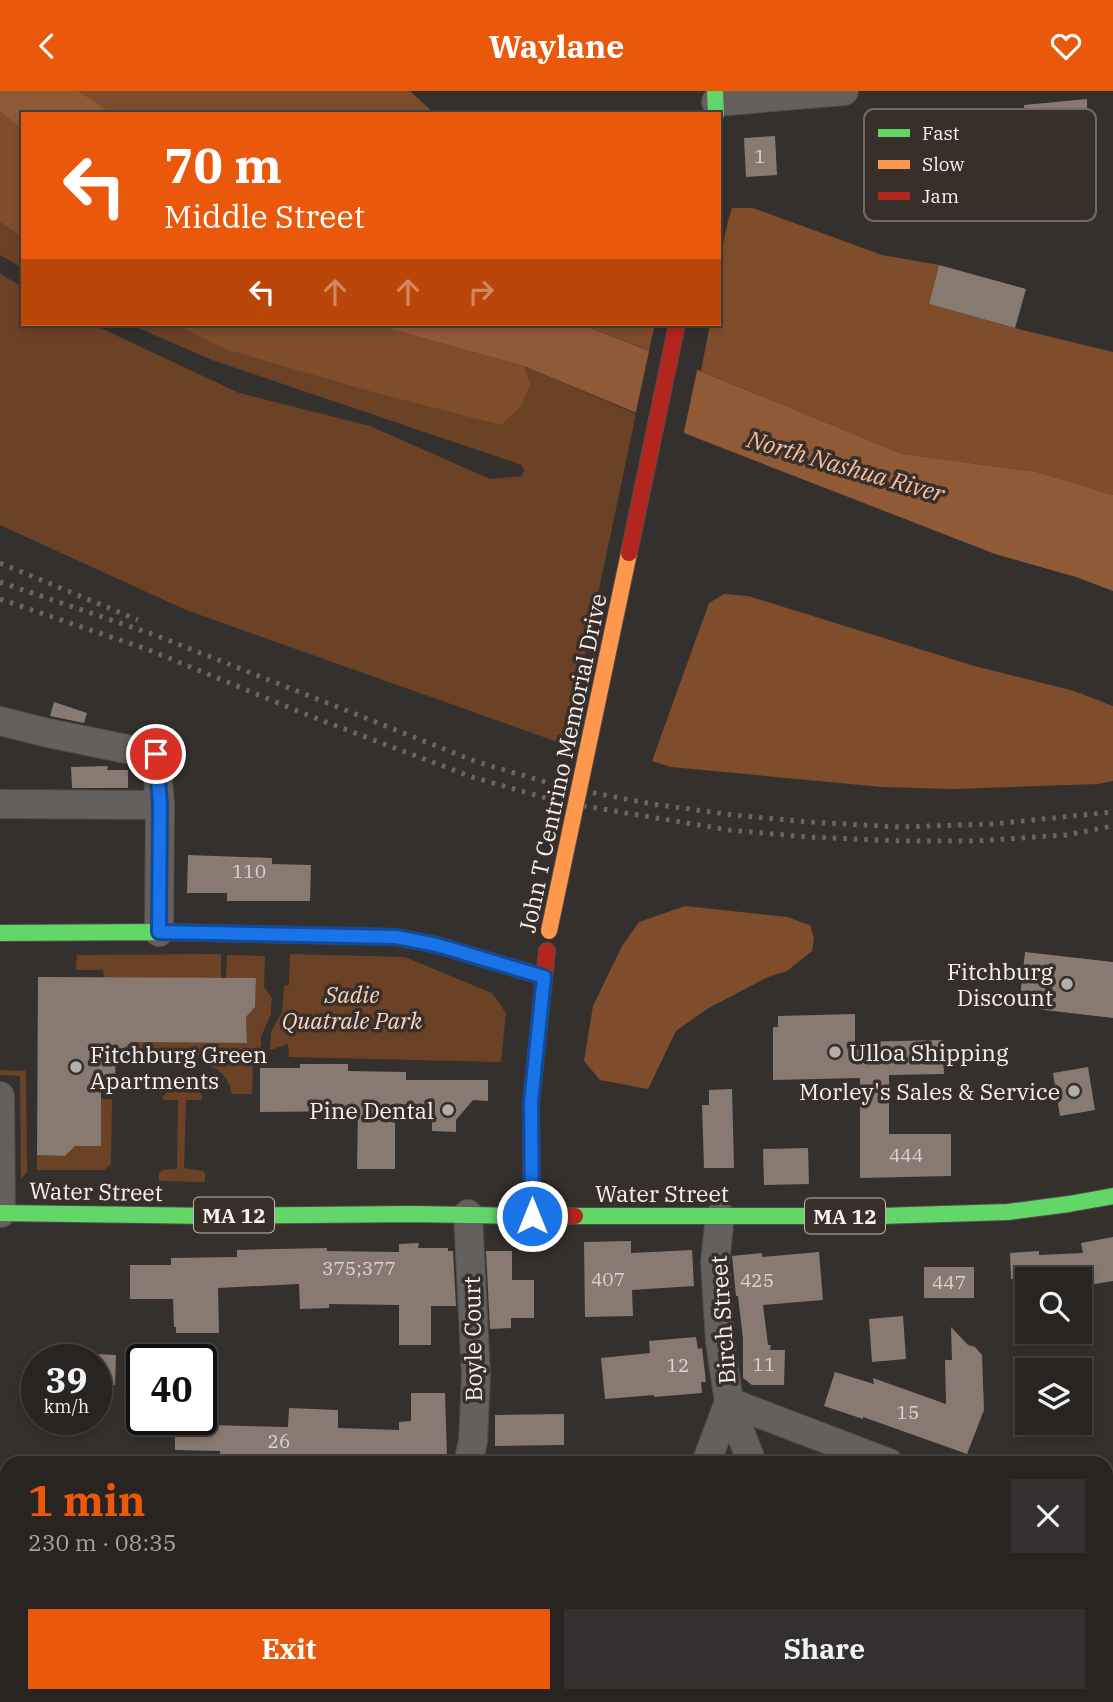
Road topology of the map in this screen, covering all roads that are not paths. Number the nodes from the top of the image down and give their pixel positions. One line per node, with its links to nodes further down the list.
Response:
1 (844, 91): 2 (street)
2 (716, 102)
3 (677, 326): 9 (main road, John T Centrino Memorial Drive, bridge)
4 (0, 721): 6 (street)
5 (0, 804): 6 (street)
6 (160, 804): 7 (street)
7 (159, 932): 8 (main road); 9 (main road)
8 (0, 933)
9 (544, 977): 14 (main road, John T Centrino Memorial Drive)
10 (0, 1096): 12 (street)
11 (1113, 1196): 15 (main road, Water Street / MA 12)
12 (0, 1213): 13 (main road, Water Street / MA 12)
13 (468, 1214): 14 (main road, Water Street / MA 12); 17 (street, Boyle Court)
14 (532, 1216): 15 (main road, Water Street / MA 12)
15 (720, 1216): 16 (street, Birch Street)
16 (729, 1402): 18 (street, Birch Street); 19 (street); 20 (street)
17 (470, 1456)
18 (709, 1456)
19 (749, 1456)
20 (872, 1456)

